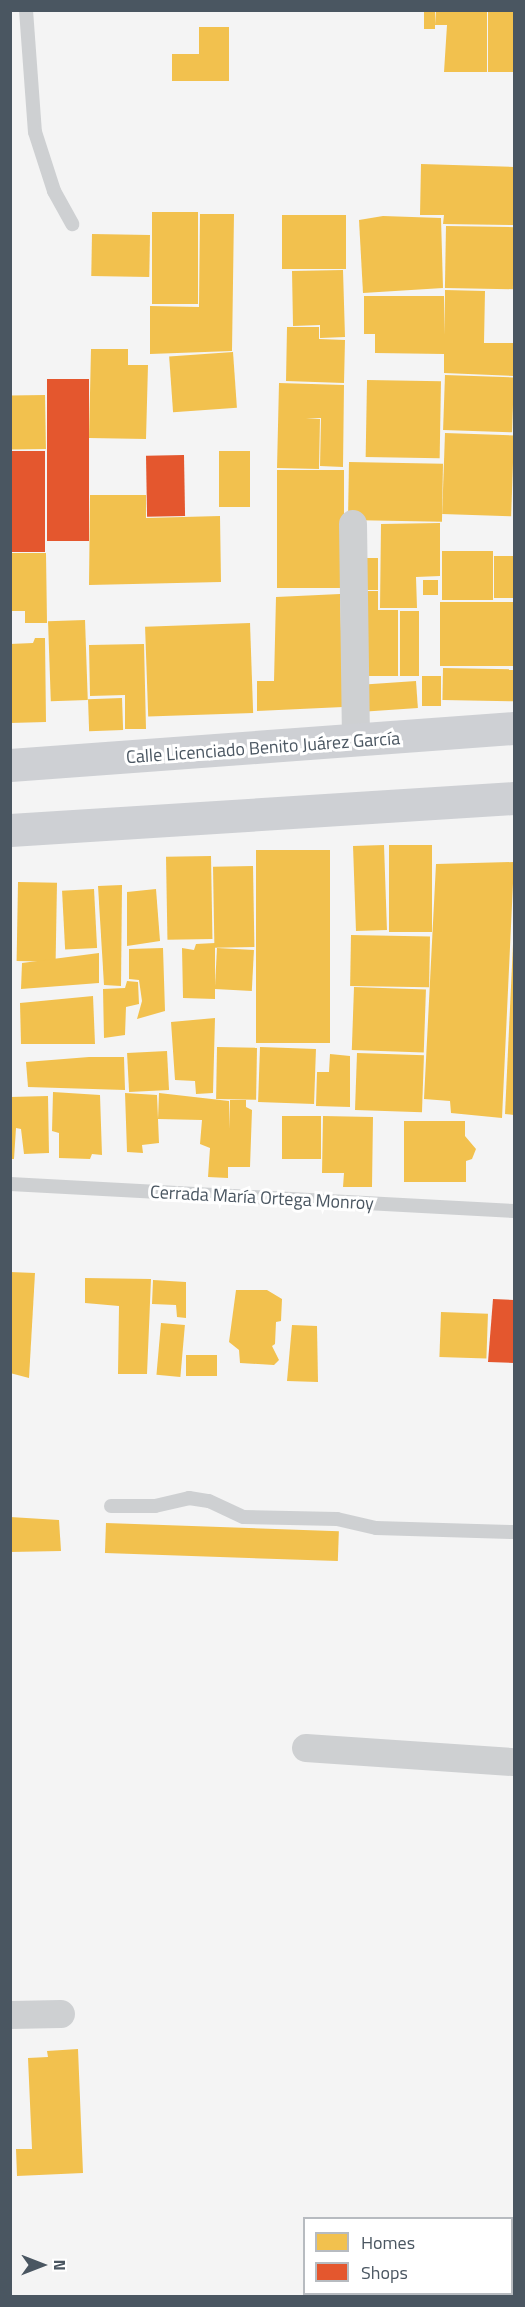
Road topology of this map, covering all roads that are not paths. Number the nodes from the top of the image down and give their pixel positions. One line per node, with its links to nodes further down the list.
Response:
1 (26, 10): 2 (lane)
2 (72, 224)
3 (353, 524): 5 (street)
4 (514, 728): 5 (street, Calle Licenciado Benito Juárez García)
5 (356, 742): 6 (street, Calle Licenciado Benito Juárez García)
6 (10, 765)
7 (514, 798): 8 (street)
8 (10, 830)
9 (10, 1184): 10 (lane, Cerrada María Ortega Monroy)
10 (514, 1212)
11 (111, 1506): 12 (lane)
12 (514, 1532)
13 (306, 1748): 14 (street)
14 (514, 1762)
15 (61, 2014): 16 (street)
16 (10, 2015)

